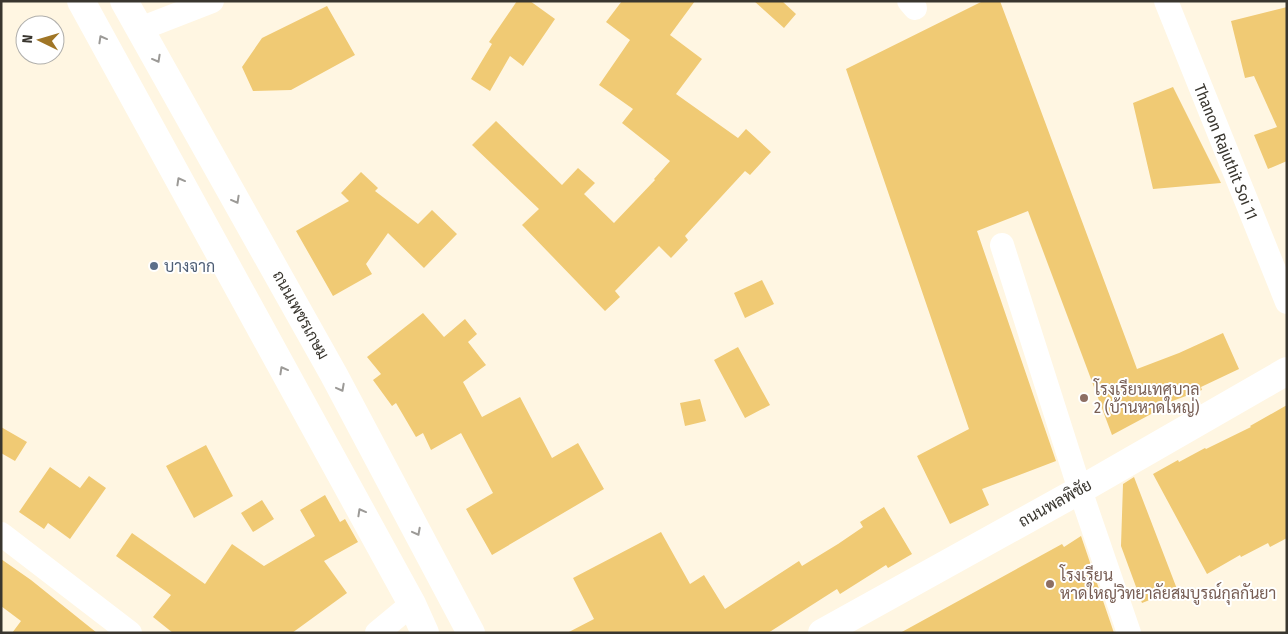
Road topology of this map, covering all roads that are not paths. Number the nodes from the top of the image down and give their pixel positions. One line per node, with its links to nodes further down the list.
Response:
1 (81, 1): 11 (main road, one-way to 1)
2 (124, 1): 5 (main road, ถนนเพชรเกษม)
3 (212, 1): 5 (street)
4 (1166, 1): 7 (street, Thanon Rajuthit Soi 11)
5 (140, 29): 15 (main road, ถนนเพชรเกษม, one-way to 15)
6 (1002, 245): 9 (street)
7 (1287, 302)
8 (1287, 371): 9 (main road, ถนนพลพิชัย)
9 (1080, 490): 16 (main road, ถนนพลพิชัย); 17 (street)
10 (1, 534): 12 (street)
11 (412, 604): 13 (street); 14 (main road)
12 (130, 633)
13 (377, 633)
14 (425, 633)
15 (471, 633)
16 (822, 633)
17 (1129, 633)

